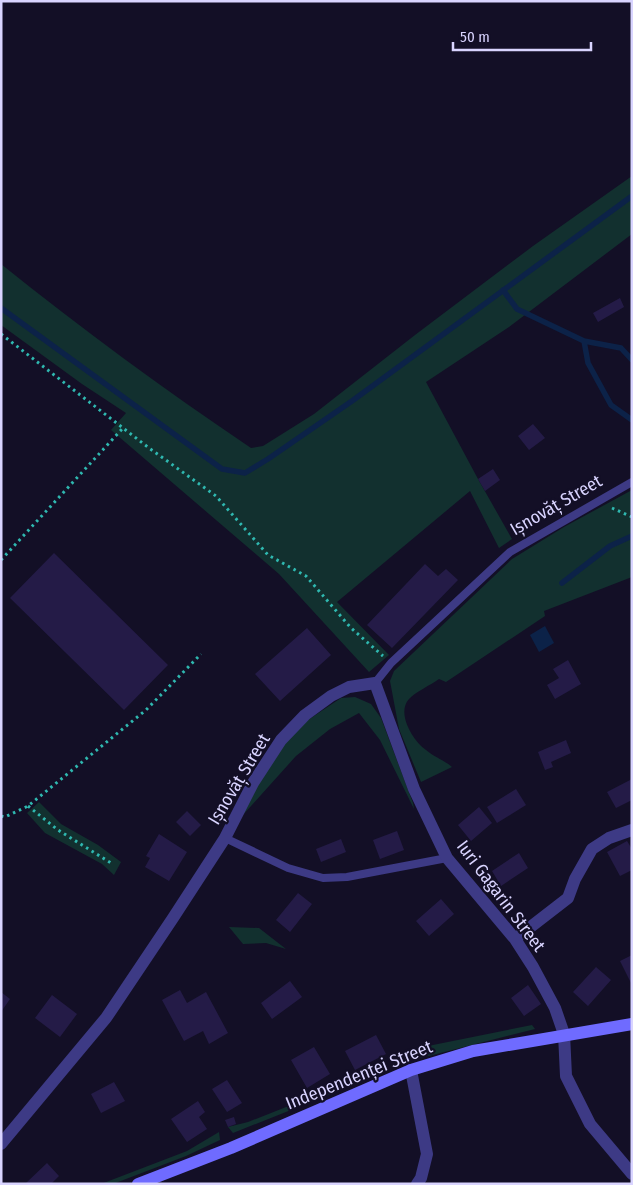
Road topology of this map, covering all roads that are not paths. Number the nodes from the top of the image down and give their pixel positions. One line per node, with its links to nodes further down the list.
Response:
1 (632, 482): 2 (lane, Ișnovăț Street)
2 (375, 684): 4 (street, Ișnovăț Street); 5 (street, Iuri Gagarin Street)
3 (632, 830): 6 (street)
4 (225, 838): 5 (lane); 10 (street, Ișnovăț Street)
5 (447, 858): 6 (street, Iuri Gagarin Street)
6 (515, 939): 8 (street, Iuri Gagarin Street)
7 (632, 1024): 8 (main road, Independenței Street)
8 (564, 1034): 9 (main road, Independenței Street); 11 (street, Iuri Gagarin Street)
9 (411, 1070): 12 (main road, Independenței Street); 13 (street)
10 (1, 1144)
11 (632, 1174)
12 (138, 1184)
13 (417, 1184)

